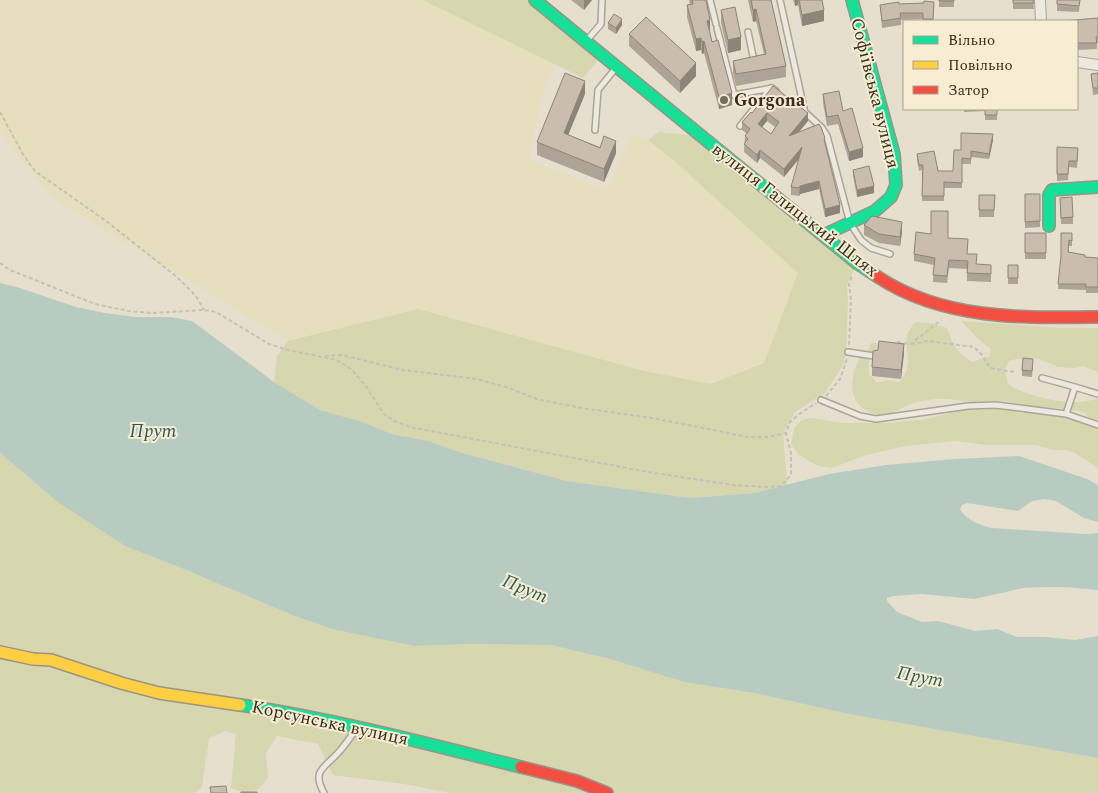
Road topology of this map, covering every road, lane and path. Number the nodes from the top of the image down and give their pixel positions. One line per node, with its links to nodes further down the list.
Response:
1 (535, 0): 9 (main road, вулиця Галицький Шлях)
2 (602, 0): 9 (lane)
3 (710, 0): 14 (lane)
4 (780, 0): 20 (lane)
5 (852, 0): 24 (main road, Софіївська вулиця)
6 (1040, 0): 7 (street)
7 (1041, 20)
8 (748, 32): 11 (lane)
9 (586, 42): 15 (main road, вулиця Галицький Шлях)
10 (1078, 62): 13 (street)
11 (745, 63)
12 (736, 64): 14 (lane)
13 (1098, 65)
14 (727, 66): 16 (lane)
15 (617, 67): 22 (lane); 26 (main road, вулиця Галицький Шлях)
16 (772, 88): 17 (lane); 21 (lane)
17 (785, 96)
18 (798, 107): 20 (lane)
19 (0, 112): 31 (path)
20 (805, 113): 24 (lane)
21 (740, 126)
22 (595, 130)
23 (1098, 187): 25 (main road)
24 (850, 223): 26 (main road, Софіївська вулиця); 27 (lane)
25 (1049, 226)
26 (824, 235): 29 (main road, вулиця Галицький Шлях)
27 (890, 254)
28 (0, 264): 31 (path)
29 (858, 264): 30 (main road, вулиця Галицький Шлях); 35 (path)
30 (945, 307): 32 (main road, вулиця Галицький Шлях); 34 (path)
31 (204, 310): 36 (path)
32 (1098, 317)
33 (897, 342): 34 (path)
34 (911, 344): 38 (path)
35 (848, 352): 37 (lane); 42 (path)
36 (324, 356): 45 (path); 45 (path)
37 (874, 356)
38 (1014, 372)
39 (1042, 378): 40 (lane)
40 (1075, 387): 41 (lane); 43 (lane)
41 (1098, 394)
42 (821, 400): 43 (lane); 45 (path)
43 (1066, 414): 44 (lane)
44 (1098, 425)
45 (786, 433)
46 (0, 652): 47 (main road, Корсунська вулиця)
47 (357, 727): 48 (lane); 49 (main road, Корсунська вулиця)
48 (324, 793)
49 (607, 793)

